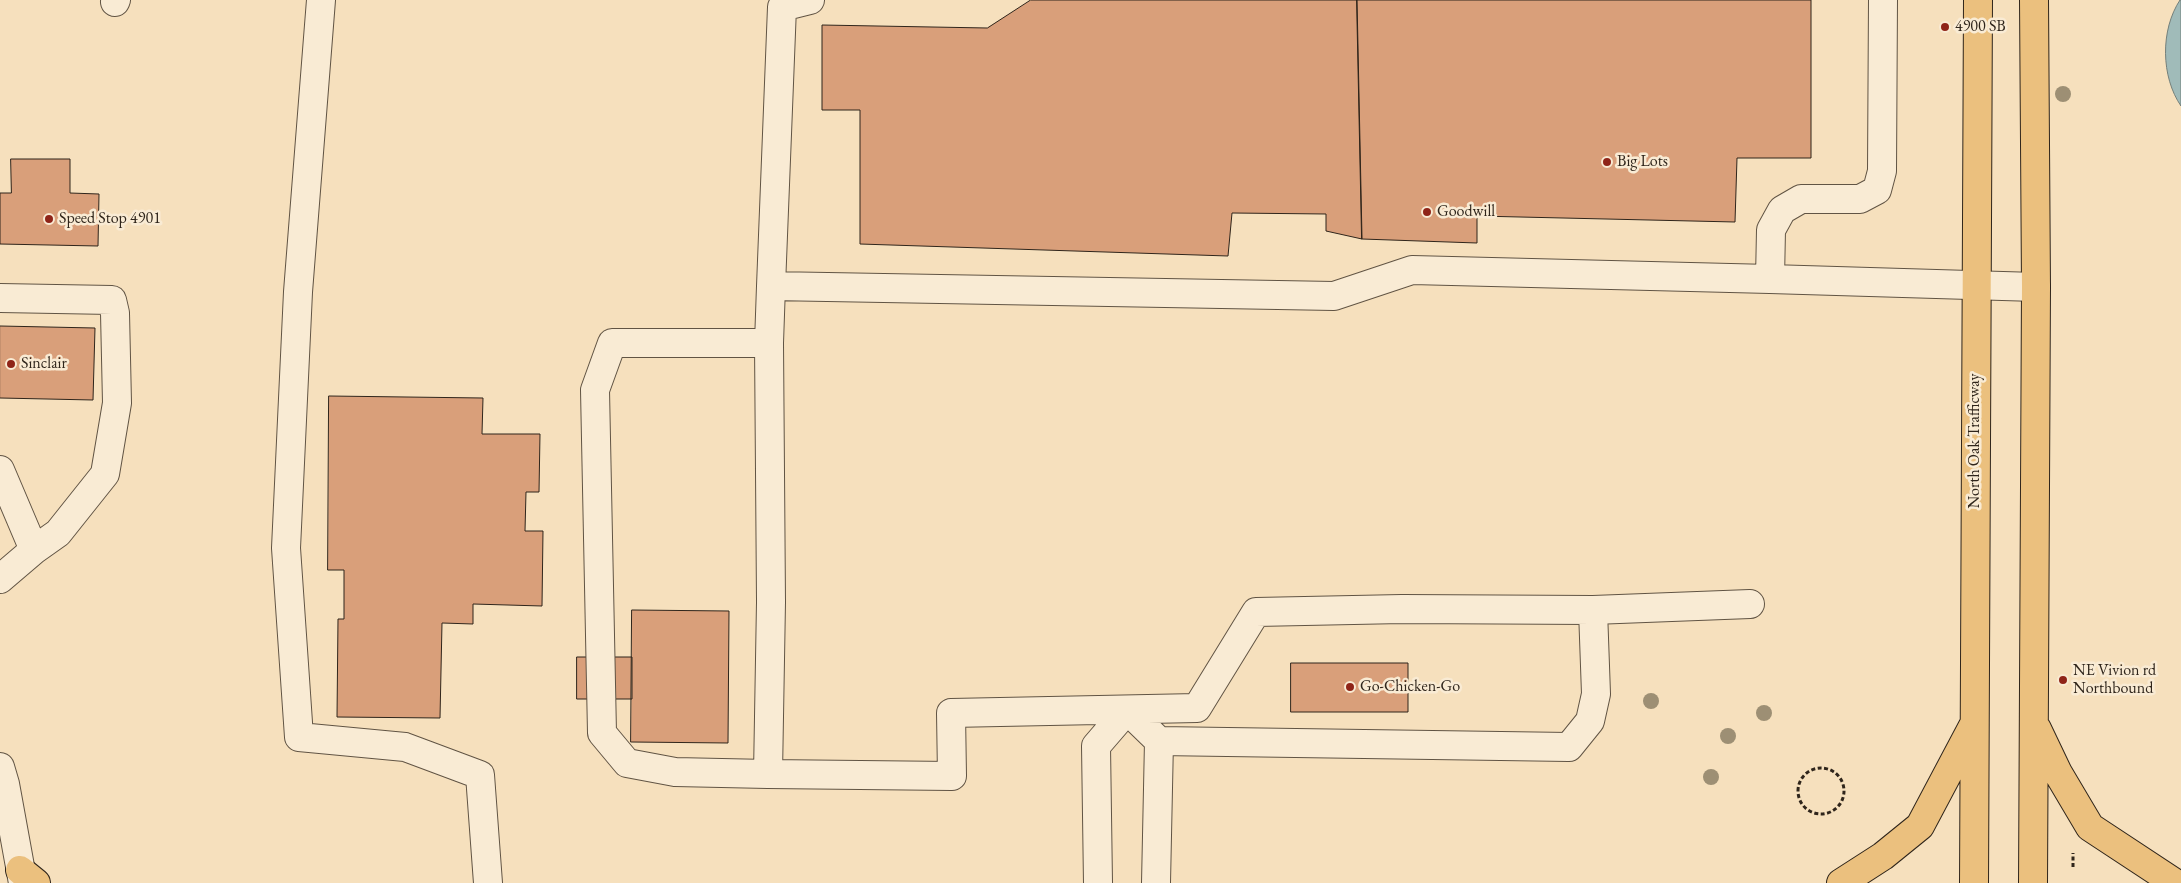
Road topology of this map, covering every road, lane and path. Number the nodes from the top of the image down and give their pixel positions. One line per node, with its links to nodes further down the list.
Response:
1 (321, 0): 25 (street)
2 (810, 0): 7 (street)
3 (1883, 0): 6 (street)
4 (1978, 0): 8 (main road, North Oak Trafficway)
5 (2034, 0): 9 (main road)
6 (1770, 279): 7 (street); 8 (street)
7 (771, 286): 11 (street)
8 (1975, 286): 9 (street); 18 (main road, North Oak Trafficway)
9 (2036, 287): 19 (main road)
10 (0, 298): 13 (street)
11 (769, 343): 22 (street); 22 (street)
12 (0, 470): 13 (street)
13 (34, 550): 14 (street)
14 (0, 579)
15 (1750, 604): 16 (street)
16 (1593, 610): 17 (street); 20 (street)
17 (1127, 710): 20 (street); 22 (street); 26 (street)
18 (1975, 723): 28 (main road); 29 (main road, North Oak Trafficway)
19 (2034, 723): 30 (main road); 31 (main road)
20 (1159, 741): 27 (street)
21 (0, 767): 24 (street)
22 (768, 774)
23 (1844, 785): 23 (path)
24 (26, 879)
25 (488, 883)
26 (1098, 883)
27 (1156, 883)
28 (1841, 883)
29 (1974, 883)
30 (2033, 883)
31 (2175, 883)

